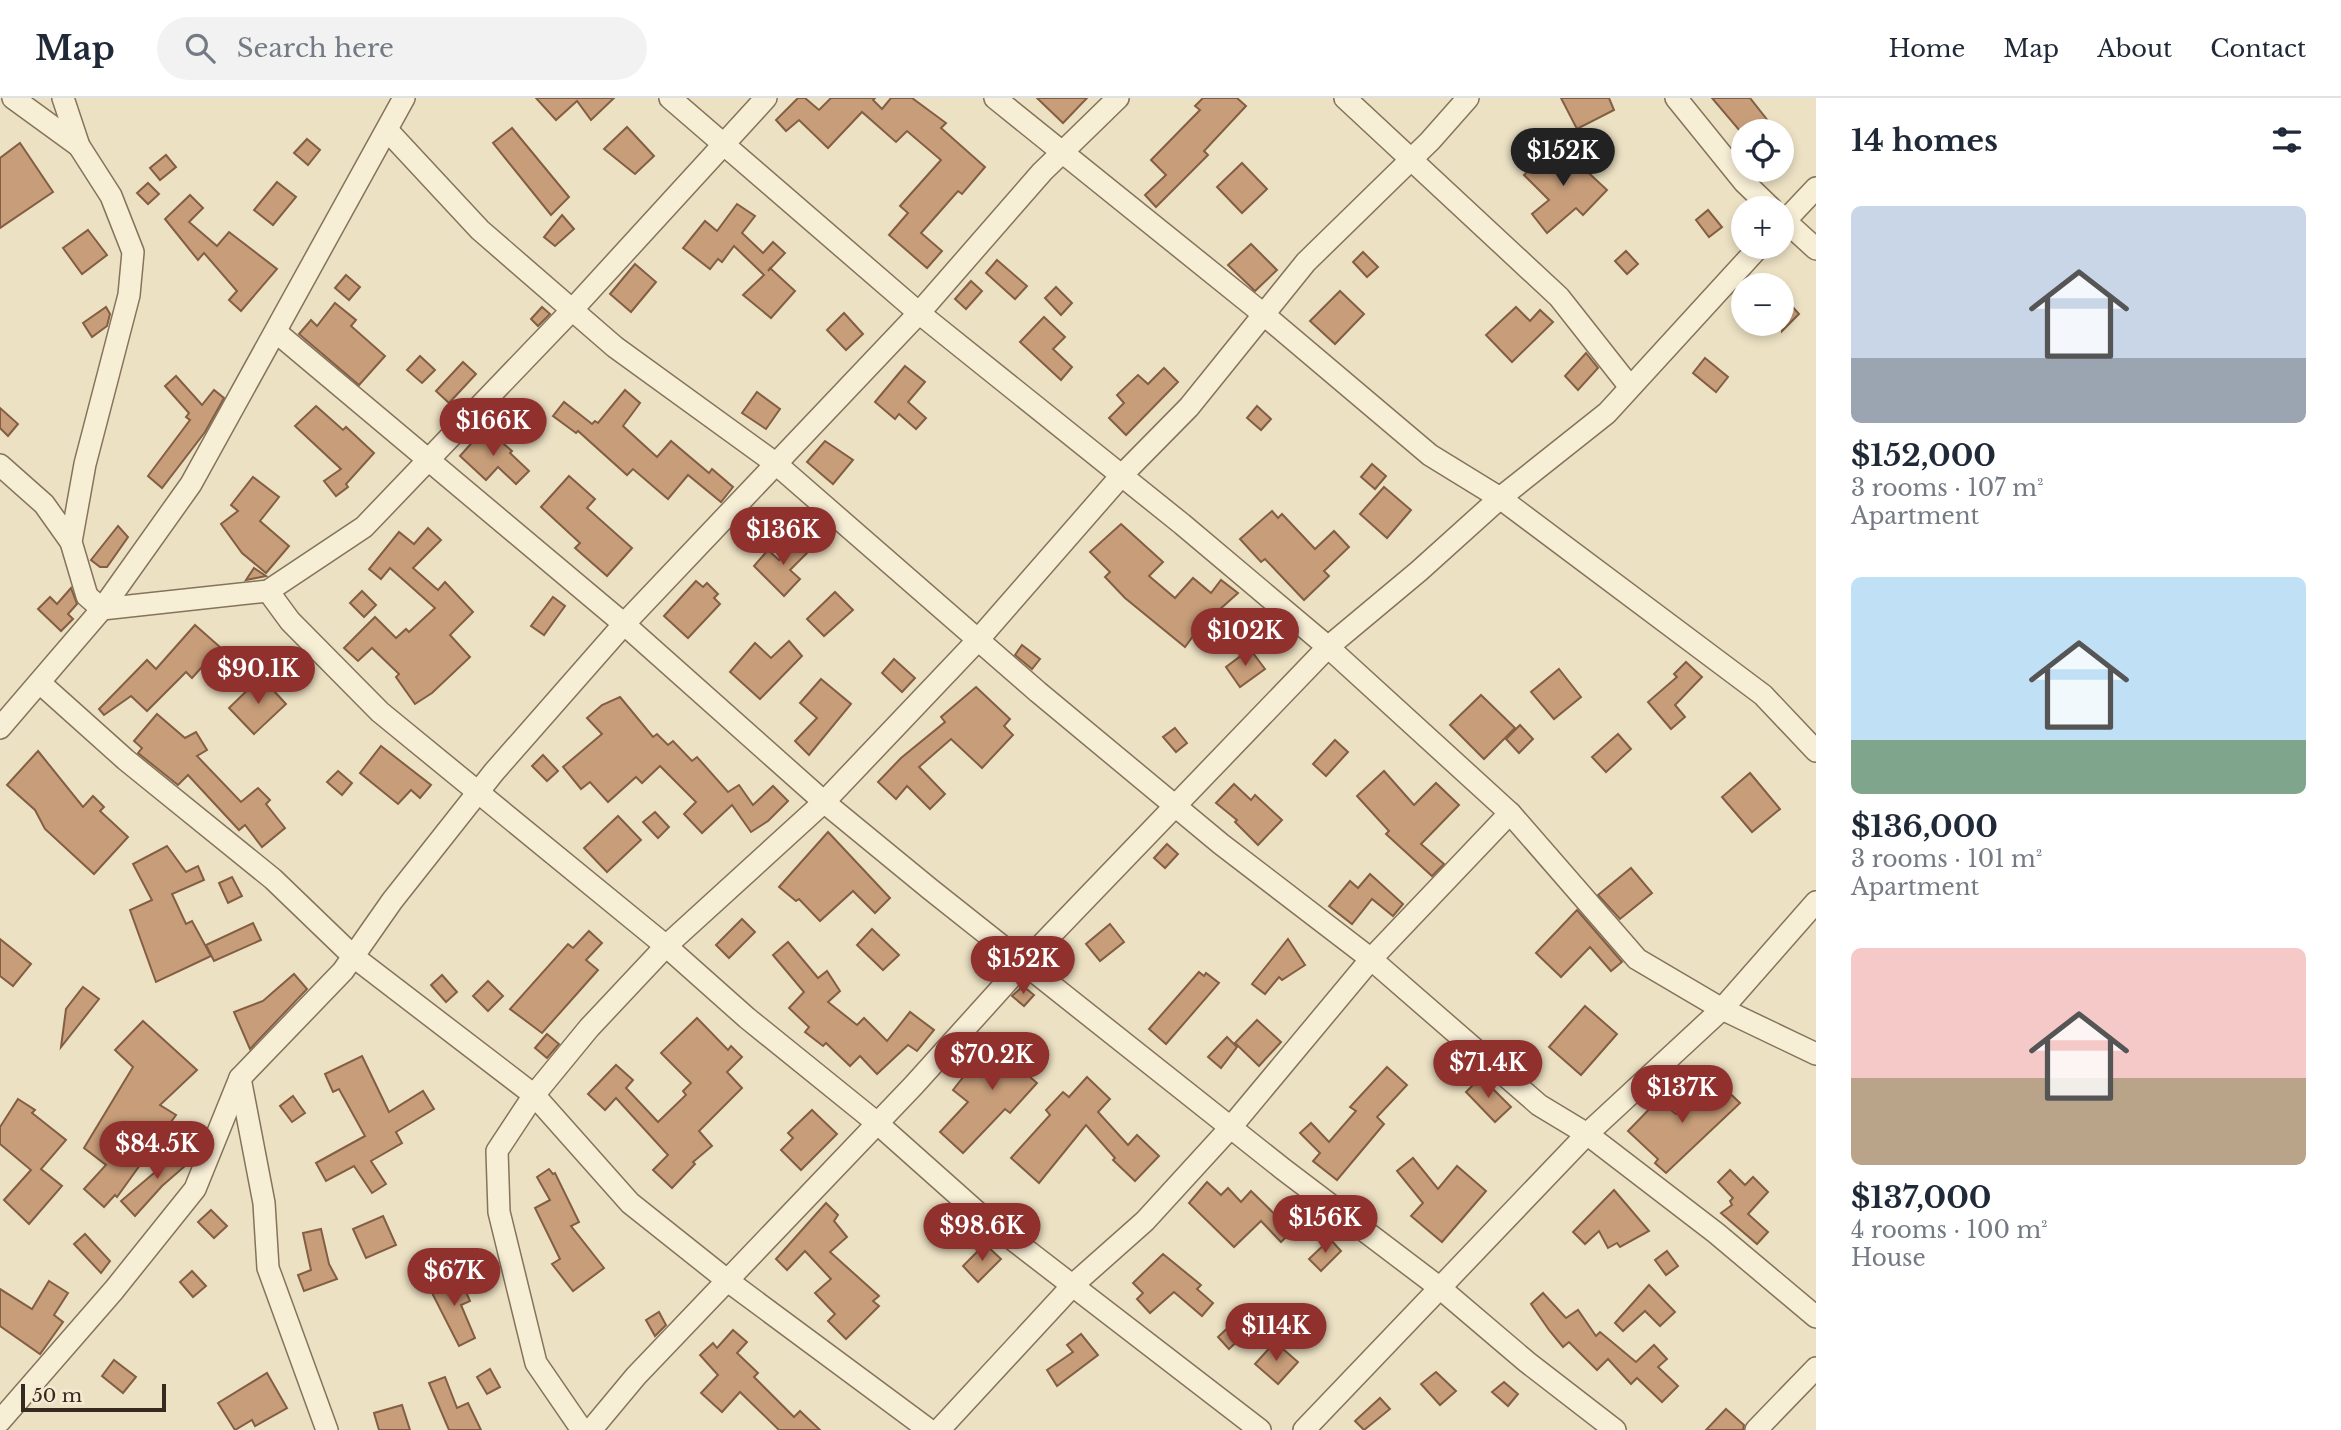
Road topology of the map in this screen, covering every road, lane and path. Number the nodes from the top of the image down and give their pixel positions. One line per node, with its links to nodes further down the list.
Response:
1 (63, 98): 13 (street)
2 (404, 98): 11 (street)
3 (670, 98): 12 (street)
4 (766, 98): 12 (street)
5 (995, 98): 14 (street)
6 (1118, 98): 14 (street)
7 (1345, 98): 15 (street)
8 (1468, 98): 15 (street)
9 (1676, 98): 17 (street)
10 (14, 102): 13 (street)
11 (387, 130): 22 (street); 25 (street)
12 (721, 144): 22 (street); 23 (street)
13 (79, 146): 32 (street)
14 (1064, 152): 23 (street); 24 (street)
15 (1410, 158): 24 (street); 26 (street)
16 (1816, 188): 18 (street)
17 (1758, 196)
18 (1794, 206)
19 (1794, 230): 20 (street)
20 (1816, 249)
21 (1748, 259): 26 (street)
22 (572, 310): 27 (street); 28 (street)
23 (919, 313): 28 (street); 30 (street)
24 (1262, 313): 30 (street); 31 (street)
25 (276, 332): 27 (street); 34 (street)
26 (1630, 387): 31 (street)
27 (426, 459): 33 (street); 35 (street)
28 (775, 463): 35 (street); 36 (street)
29 (0, 466): 32 (street)
30 (1121, 476): 36 (street); 37 (street)
31 (1500, 498): 37 (street); 40 (street)
32 (71, 542): 34 (street)
33 (268, 591): 34 (street); 41 (street)
34 (102, 609): 38 (street)
35 (624, 624): 41 (street); 42 (street)
36 (977, 641): 42 (street); 43 (street)
37 (1328, 647): 43 (street); 44 (street)
38 (40, 683): 39 (street); 47 (street)
39 (0, 728)
40 (1816, 751)
41 (478, 790): 46 (street); 47 (street)
42 (824, 802): 46 (street); 49 (street)
43 (1176, 806): 48 (street); 49 (street)
44 (1510, 813): 48 (street); 50 (street)
45 (1816, 902): 50 (street)
46 (666, 946): 53 (street); 54 (street)
47 (354, 957): 52 (street); 53 (street)
48 (1371, 959): 55 (street); 56 (street)
49 (1024, 963): 54 (street); 55 (street)
50 (1722, 1009): 51 (street); 56 (street)
51 (1816, 1054)
52 (240, 1078): 62 (street); 63 (street)
53 (534, 1094): 57 (street); 64 (street)
54 (877, 1123): 57 (street); 58 (street)
55 (1231, 1127): 58 (street); 59 (street)
56 (1587, 1134): 59 (street); 60 (street)
57 (728, 1281): 65 (street); 66 (street)
58 (1074, 1284): 67 (street); 68 (street)
59 (1440, 1288): 69 (street); 70 (street)
60 (1816, 1317)
61 (1816, 1368): 71 (street)
62 (0, 1421)
63 (327, 1430)
64 (582, 1430)
65 (591, 1430)
66 (929, 1430)
67 (939, 1430)
68 (1260, 1430)
69 (1304, 1430)
70 (1615, 1430)
71 (1756, 1430)

